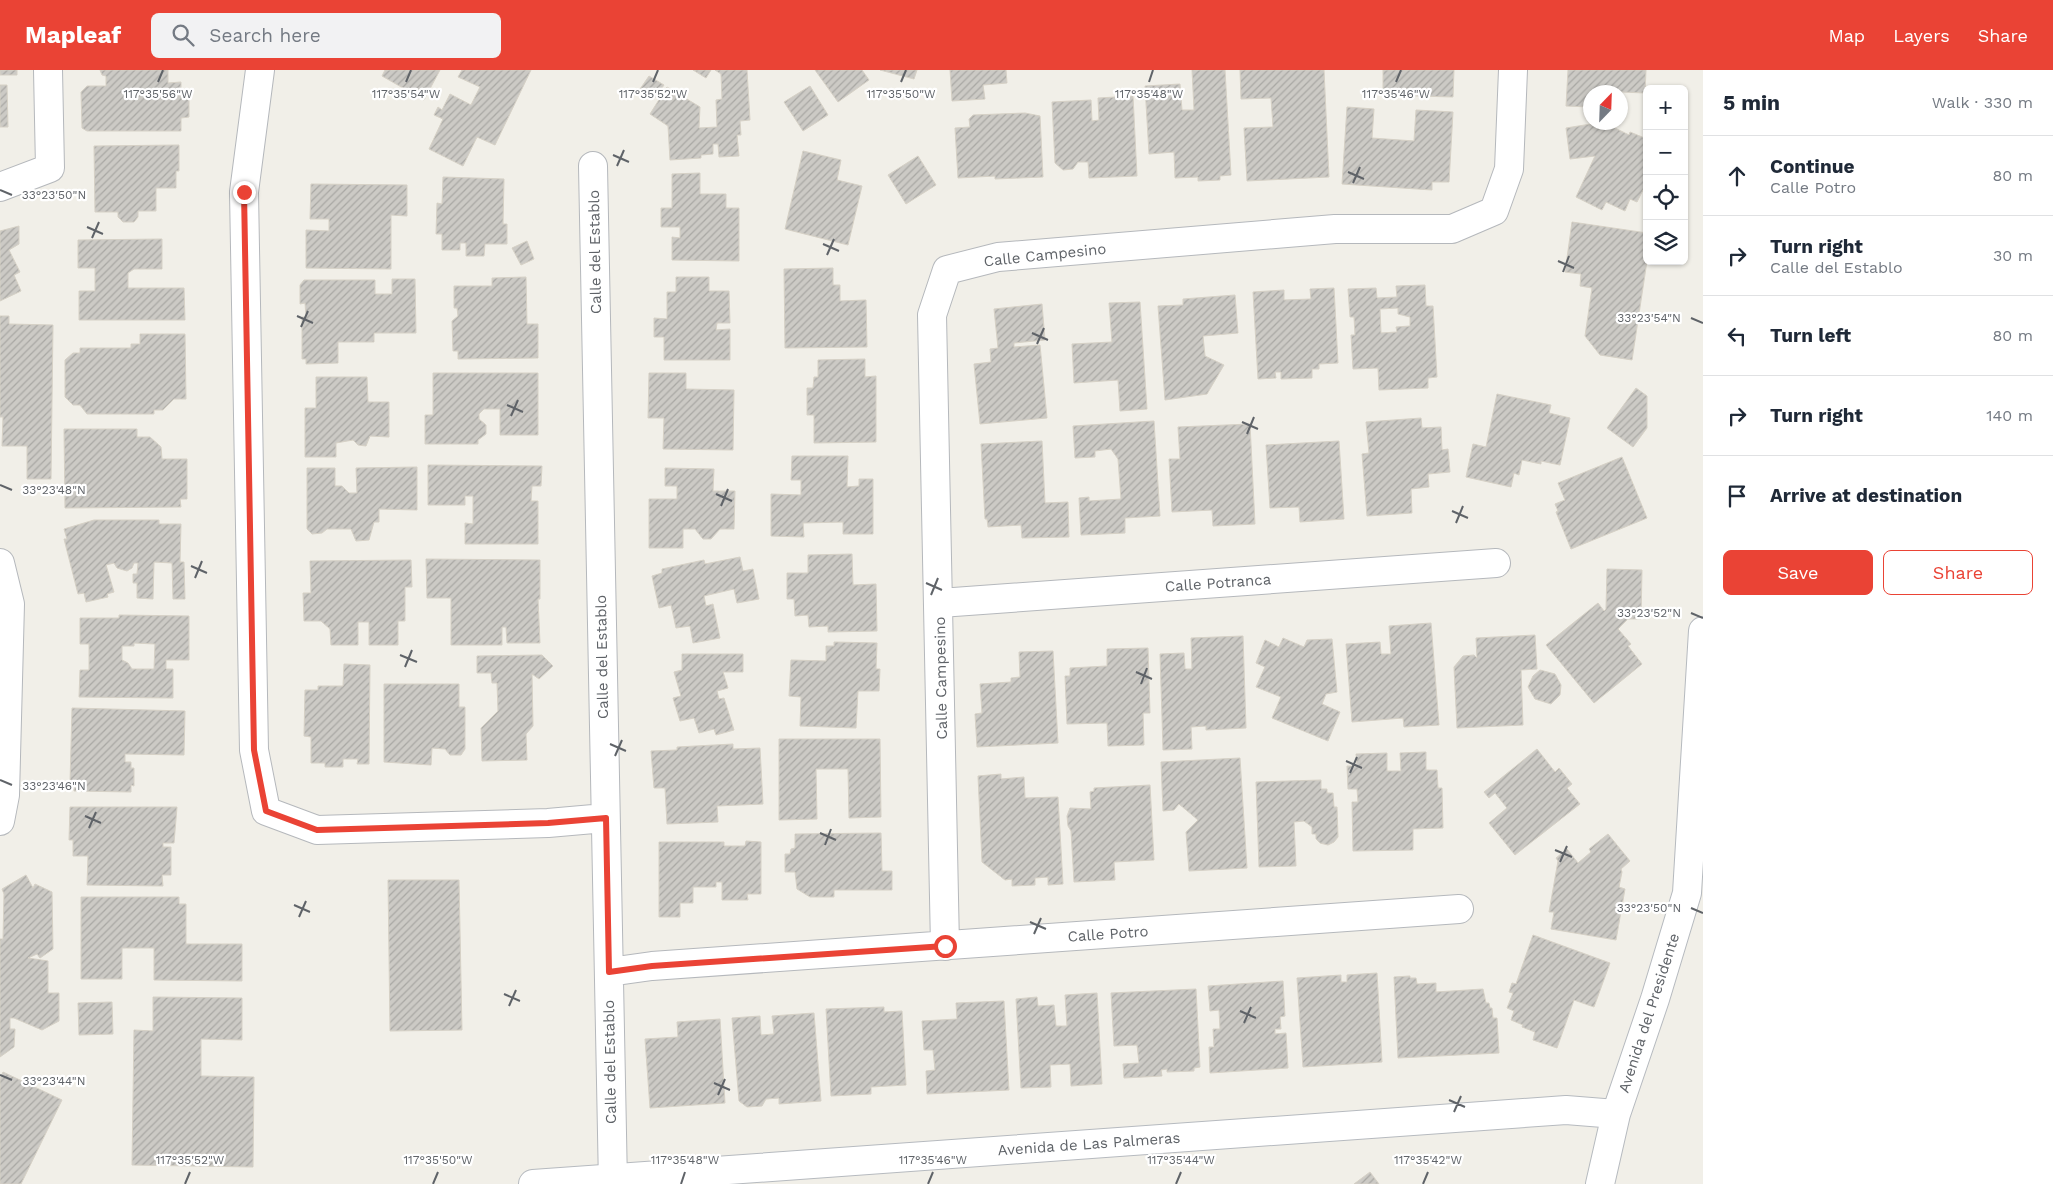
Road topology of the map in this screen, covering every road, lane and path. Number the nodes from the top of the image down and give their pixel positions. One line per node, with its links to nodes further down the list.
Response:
1 (48, 70): 5 (street)
2 (260, 70): 10 (street)
3 (1514, 70): 8 (street, Calle Campesino)
4 (594, 166): 10 (street, Calle del Establo)
5 (0, 187)
6 (0, 563): 11 (street)
7 (1496, 563): 8 (street, Calle Potranca)
8 (940, 603): 13 (street, Calle Campesino)
9 (1703, 631): 15 (street, Avenida del Presidente)
10 (606, 818): 14 (street, Calle del Establo)
11 (0, 821)
12 (1459, 909): 13 (street, Calle Potro)
13 (945, 946): 14 (street, Calle Potro)
14 (609, 972): 16 (street, Calle del Establo)
15 (1616, 1114): 16 (street, Avenida de Las Palmeras); 18 (street, Avenida del Presidente)
16 (613, 1181): 17 (street, Avenida de Las Palmeras)
17 (532, 1184)
18 (1600, 1184)

